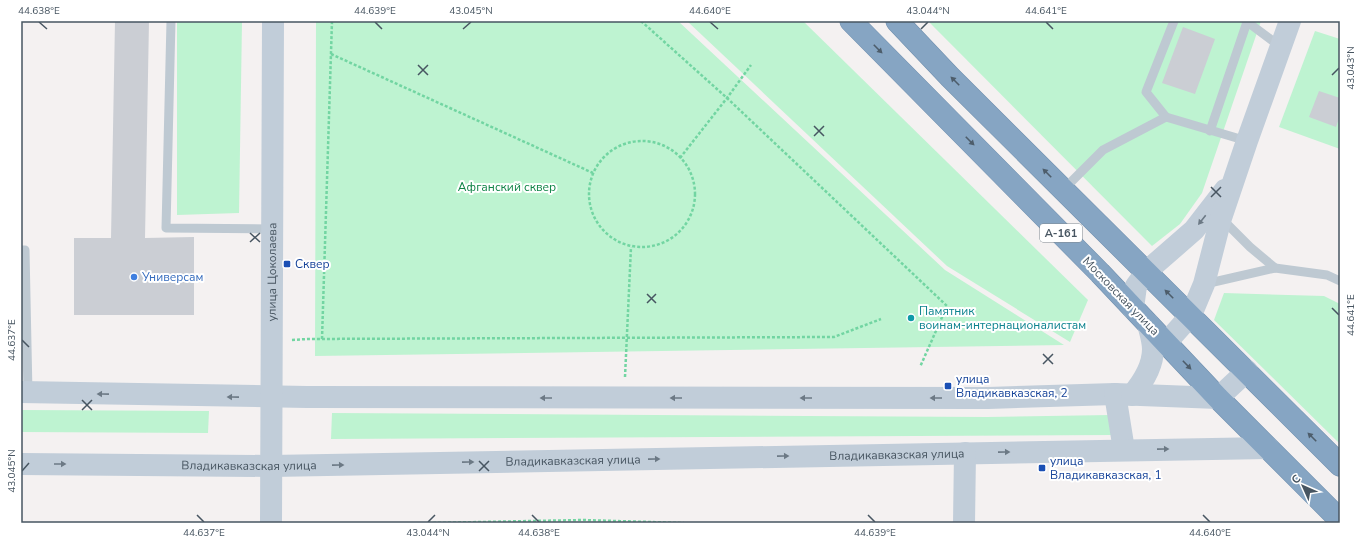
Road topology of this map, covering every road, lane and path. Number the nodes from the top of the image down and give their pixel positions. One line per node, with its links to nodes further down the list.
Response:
1 (171, 21): 22 (lane)
2 (274, 21): 22 (main road, улица Цоколаева)
3 (332, 21): 11 (path)
4 (641, 21): 13 (path)
5 (851, 21): 29 (highway, Московская улица / А-161, one-way to 29)
6 (897, 21): 20 (highway, А-161, one-way to 6)
7 (1174, 21): 14 (lane)
8 (1246, 21): 10 (lane); 15 (lane)
9 (1290, 21): 10 (main road)
10 (1281, 47): 16 (main road)
11 (331, 54): 18 (path); 34 (path)
12 (750, 65): 13 (path)
13 (727, 98): 17 (path); 37 (path)
14 (1166, 117): 15 (lane); 20 (lane)
15 (1210, 131): 16 (lane)
16 (1247, 141): 19 (main road)
17 (680, 158): 18 (path); 23 (path)
18 (593, 173): 23 (path)
19 (1235, 178): 21 (main road); 26 (main road, one-way to 26)
20 (1063, 190): 26 (highway, А-161)
21 (1221, 218): 25 (lane); 28 (main road)
22 (273, 229): 42 (main road, улица Цоколаева)
23 (631, 247): 33 (path)
24 (21, 250): 40 (lane)
25 (1275, 268): 27 (lane); 28 (lane)
26 (1147, 271): 29 (main road); 30 (highway, А-161, one-way to 26)
27 (1340, 281)
28 (1204, 284): 30 (main road)
29 (1133, 308): 32 (highway, Московская улица / А-161)
30 (1191, 315): 36 (main road); 38 (highway, А-161)
31 (881, 320): 33 (path)
32 (1148, 324): 36 (highway, Московская улица / А-161); 41 (main road)
33 (627, 338): 34 (path); 39 (path)
34 (322, 339): 35 (path)
35 (289, 341)
36 (1166, 343): 43 (highway, Московская улица / А-161, one-way to 43)
37 (920, 368)
38 (1247, 371): 43 (main road); 48 (highway, А-161, one-way to 38)
39 (625, 378)
40 (24, 393): 42 (main road, one-way to 40)
41 (1124, 395): 42 (main road, one-way to 42); 43 (main road); 45 (main road)
42 (272, 397): 49 (main road, улица Цоколаева)
43 (1218, 398): 44 (highway, Московская улица / А-161)
44 (1268, 448): 45 (main road, Владикавказская улица, one-way to 44); 50 (highway, Московская улица / А-161)
45 (1124, 450): 46 (main road, Владикавказская улица, one-way to 45)
46 (966, 453): 49 (main road, Владикавказская улица, one-way to 46); 55 (main road)
47 (21, 464): 49 (main road, Владикавказская улица, one-way to 49)
48 (1340, 465)
49 (271, 466): 52 (main road, улица Цоколаева)
50 (1340, 520)
51 (584, 521): 53 (path); 54 (path)
52 (271, 523)
53 (428, 523)
54 (684, 523)
55 (964, 523)

